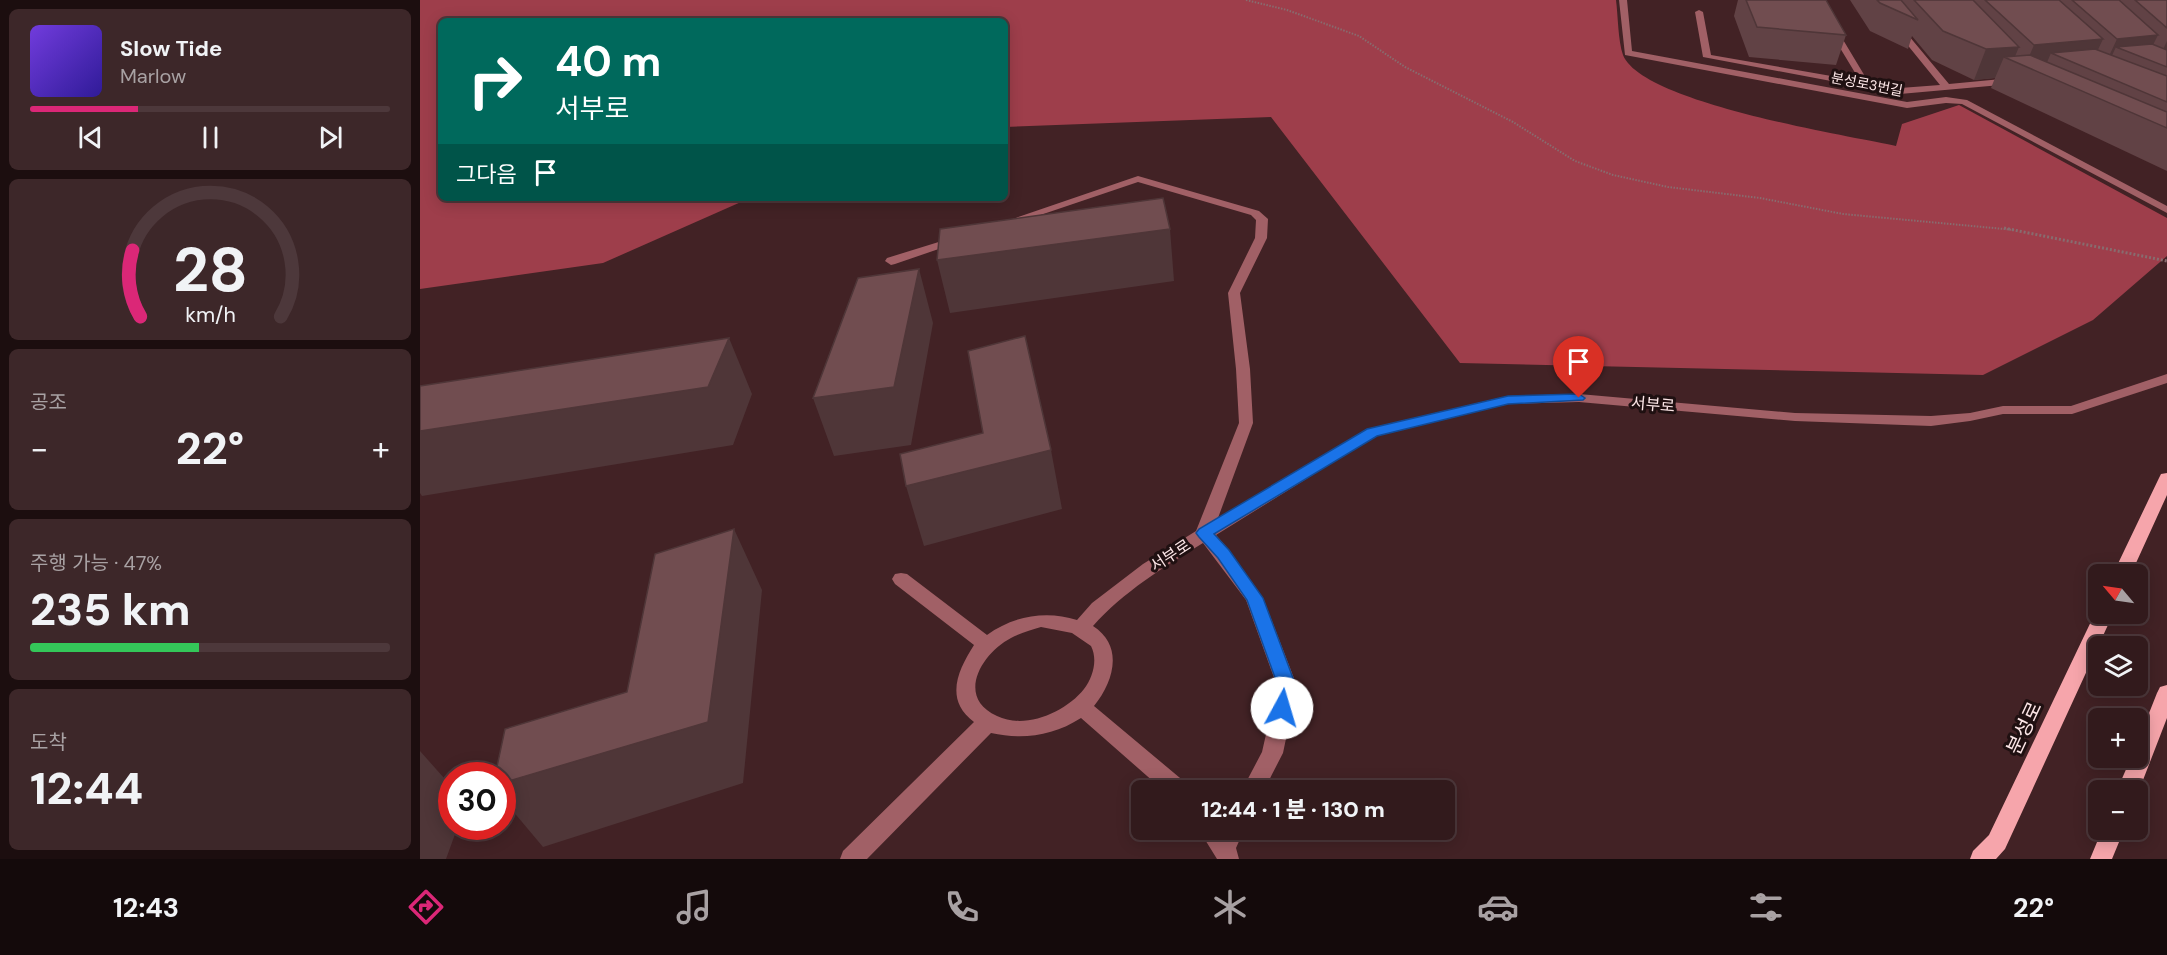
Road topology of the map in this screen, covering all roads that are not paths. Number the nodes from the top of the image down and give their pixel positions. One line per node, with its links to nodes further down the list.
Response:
1 (1623, 0): 10 (street, 분성로3번길)
2 (1875, 0): 9 (street)
3 (1699, 12): 7 (street)
4 (1830, 26): 7 (street)
5 (2009, 72): 6 (street)
6 (2017, 80): 8 (street); 9 (street)
7 (1866, 85): 9 (street)
8 (2028, 85)
9 (1946, 86)
10 (2167, 210)
11 (992, 228): 16 (street)
12 (969, 235): 13 (street)
13 (891, 261)
14 (2167, 378): 16 (street, 서부로)
15 (2167, 478): 17 (main road)
16 (1204, 533): 20 (street, 서부로); 26 (street)
17 (2127, 564)
18 (901, 579): 21 (street)
19 (2099, 624): 30 (main road, 분성로)
20 (1081, 627): 21 (street); 23 (street)
21 (986, 644): 24 (street)
22 (2167, 693): 27 (main road)
23 (1082, 707): 24 (street); 25 (street)
24 (988, 722): 29 (street)
25 (1166, 780)
26 (1258, 780)
27 (2132, 780)
28 (2109, 840): 31 (main road)
29 (851, 859)
30 (1981, 859)
31 (2101, 859)

